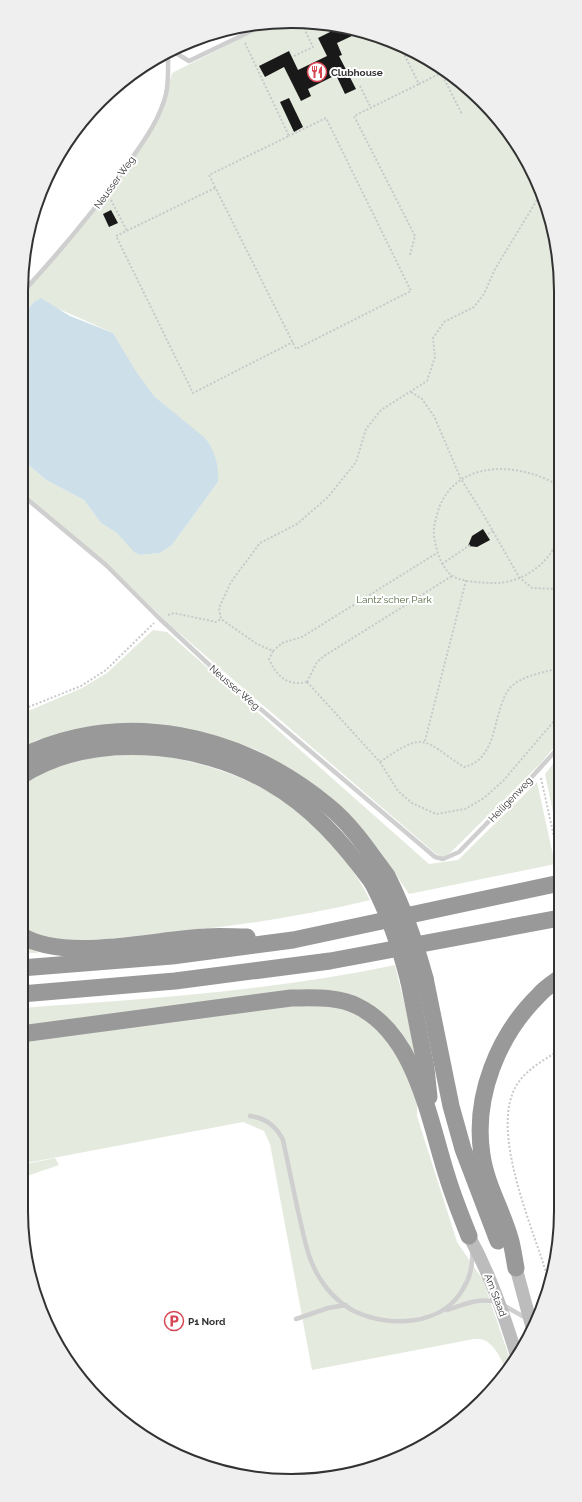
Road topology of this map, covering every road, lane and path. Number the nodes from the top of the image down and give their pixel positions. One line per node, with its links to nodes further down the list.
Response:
1 (304, 29): 6 (path)
2 (249, 31): 3 (lane)
3 (241, 35): 5 (lane); 14 (path)
4 (404, 53): 10 (path)
5 (177, 54)
6 (294, 56)
7 (168, 59): 16 (lane, Neusser Weg)
8 (439, 74): 10 (path)
9 (442, 76): 13 (path)
10 (419, 84): 12 (path)
11 (360, 86): 12 (path)
12 (371, 108): 19 (path)
13 (462, 114)
14 (289, 136): 15 (path); 21 (path)
15 (215, 188): 18 (path); 21 (path)
16 (105, 195): 18 (path); 20 (lane, Neusser Weg)
17 (537, 199): 22 (path)
18 (127, 231): 21 (path)
19 (410, 255)
20 (28, 286)
21 (293, 342)
22 (411, 391): 23 (path); 37 (path)
23 (461, 480): 24 (path); 26 (path); 30 (path)
24 (554, 483)
25 (28, 500): 36 (lane, Neusser Weg)
26 (493, 531): 27 (path); 33 (path)
27 (488, 534)
28 (470, 545): 31 (path)
29 (554, 546): 33 (path)
30 (437, 553): 31 (path); 38 (path)
31 (442, 564): 32 (path)
32 (452, 576): 34 (path); 40 (path)
33 (519, 577): 34 (path); 35 (path)
34 (466, 579): 43 (path)
35 (554, 589)
36 (159, 618): 37 (path); 41 (path); 50 (lane, Neusser Weg)
37 (221, 619): 38 (path)
38 (273, 651): 40 (path)
39 (554, 669): 43 (path)
40 (307, 682): 46 (path)
41 (28, 707)
42 (554, 721): 46 (path)
43 (425, 742): 46 (path)
44 (554, 753): 47 (lane, Heiligenweg)
45 (28, 754): 51 (highway)
46 (380, 762)
47 (539, 769): 49 (path); 50 (lane, Heiligenweg)
48 (28, 773): 51 (highway)
49 (554, 835)
50 (460, 852)
51 (379, 879): 57 (highway, bridge)
52 (554, 884): 55 (highway)
53 (554, 919): 59 (highway)
54 (28, 939): 55 (highway)
55 (294, 940): 56 (highway)
56 (28, 967)
57 (417, 980): 63 (highway); 65 (highway)
58 (554, 983): 65 (highway)
59 (28, 993)
60 (28, 1033): 63 (highway)
61 (554, 1054): 66 (path)
62 (250, 1116): 68 (lane)
63 (432, 1121): 64 (highway)
64 (468, 1236): 67 (street, Am Staad); 69 (lane)
65 (516, 1268): 71 (street)
66 (546, 1274)
67 (499, 1303): 69 (lane); 72 (lane); 73 (street, Am Staad)
68 (346, 1305): 69 (lane); 70 (lane)
69 (443, 1310)
70 (296, 1319)
71 (530, 1320)
72 (529, 1323)
73 (514, 1350)

